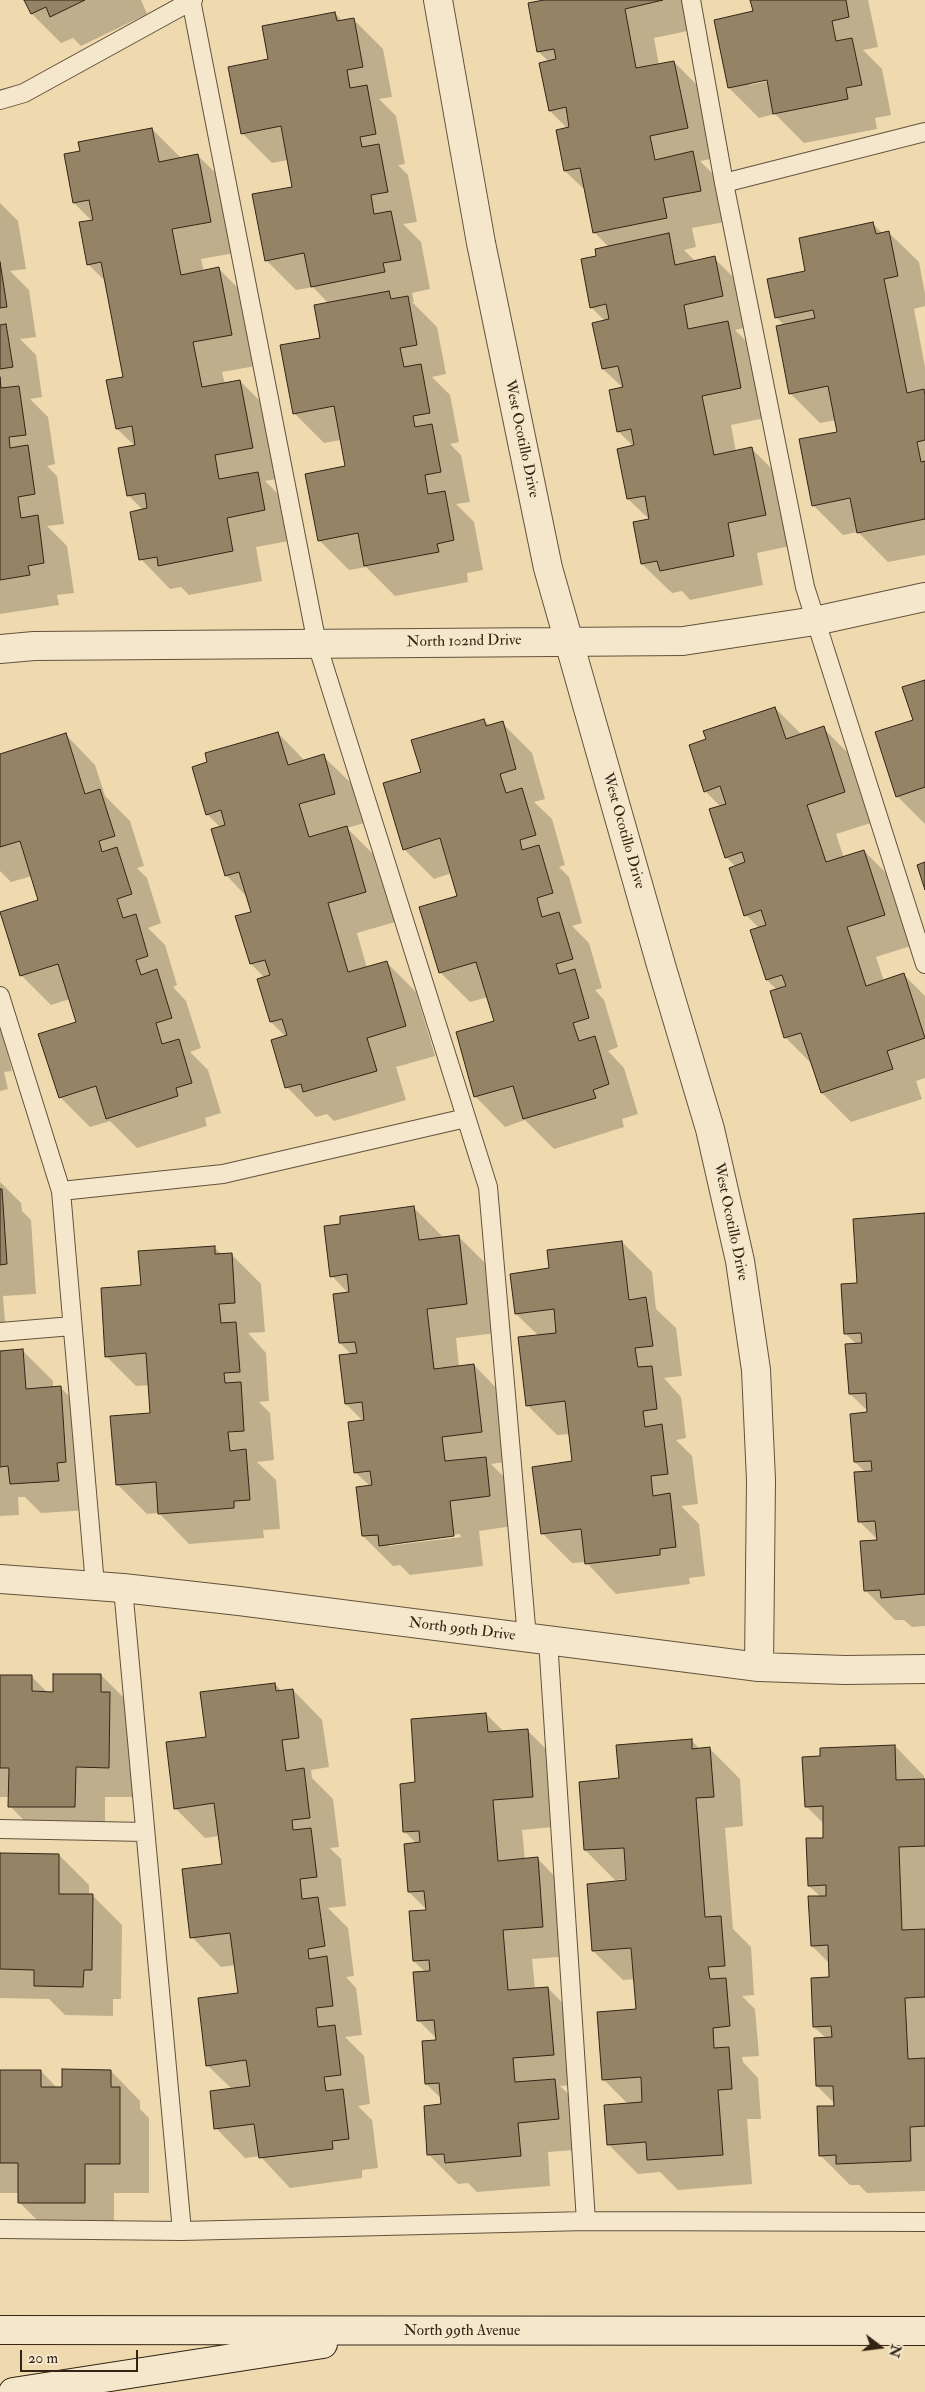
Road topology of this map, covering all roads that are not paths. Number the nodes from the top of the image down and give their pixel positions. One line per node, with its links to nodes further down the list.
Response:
1 (192, 0): 4 (lane); 10 (lane)
2 (438, 0): 9 (street, West Ocotillo Drive)
3 (691, 0): 6 (lane)
4 (0, 100)
5 (925, 132): 6 (lane)
6 (724, 183): 8 (lane)
7 (925, 597): 8 (street, North 102nd Drive)
8 (815, 621): 9 (street, North 102nd Drive); 12 (lane)
9 (569, 641): 10 (street, North 102nd Drive); 22 (street, West Ocotillo Drive)
10 (317, 644): 11 (street, North 102nd Drive); 14 (lane)
11 (0, 649)
12 (925, 964)
13 (0, 996): 15 (lane)
14 (466, 1118): 15 (lane); 21 (lane)
15 (61, 1191): 16 (lane)
16 (72, 1326): 17 (lane); 19 (lane)
17 (0, 1332)
18 (0, 1579): 19 (street, North 99th Drive)
19 (95, 1586): 20 (street, North 99th Drive)
20 (122, 1588): 21 (street, North 99th Drive); 25 (lane)
21 (537, 1639): 22 (street, North 99th Drive); 26 (lane)
22 (759, 1666): 23 (street, North 99th Drive)
23 (925, 1669)
24 (0, 1829): 25 (lane)
25 (145, 1832): 29 (lane)
26 (586, 2221): 27 (lane); 29 (lane)
27 (925, 2222)
28 (0, 2229): 29 (lane)
29 (182, 2231)
30 (0, 2330): 32 (street, North 99th Avenue)
31 (925, 2331): 32 (street, North 99th Avenue)
32 (399, 2332): 33 (street)
33 (14, 2392)

